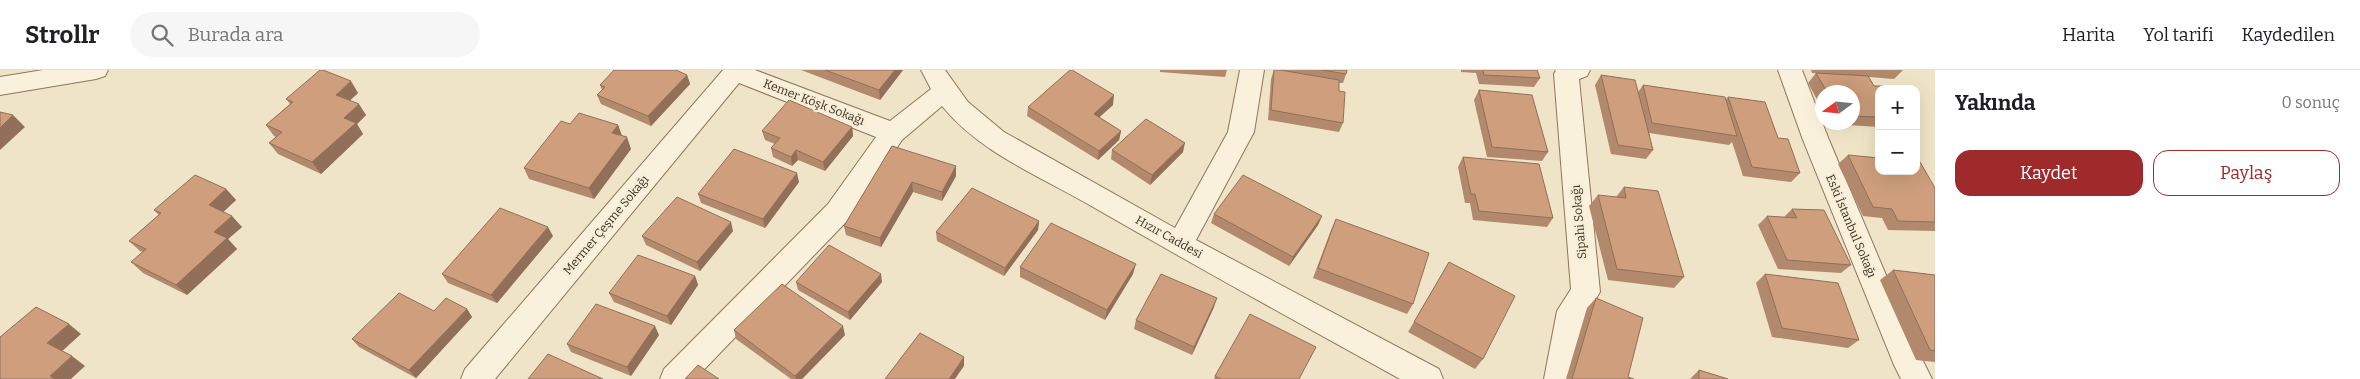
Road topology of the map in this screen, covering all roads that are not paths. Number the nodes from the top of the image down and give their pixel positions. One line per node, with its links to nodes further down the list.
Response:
1 (96, 70): 7 (street)
2 (1252, 70): 9 (street)
3 (1578, 70): 13 (street, Sipahi Sokağı)
4 (1790, 70): 14 (street, Eski İstanbul Sokağı)
5 (735, 72): 8 (street, Kemer Köşk Sokağı); 10 (street, Mermer Çeşme Sokağı)
6 (938, 81): 8 (street); 9 (street, Hızır Caddesi)
7 (0, 86)
8 (893, 133): 11 (street)
9 (1180, 244): 12 (street, Hızır Caddesi)
10 (476, 379)
11 (675, 379)
12 (1428, 379)
13 (1559, 379)
14 (1917, 379)

